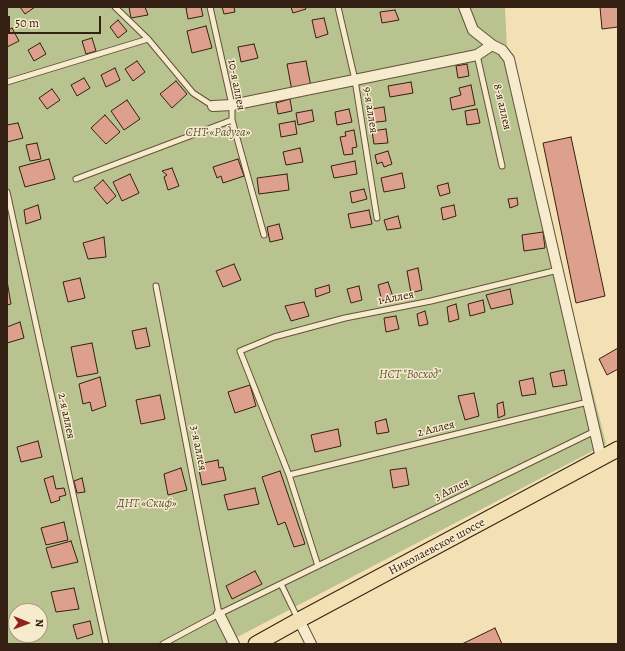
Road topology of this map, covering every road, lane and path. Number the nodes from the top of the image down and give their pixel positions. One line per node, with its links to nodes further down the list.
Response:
1 (115, 7): 5 (lane)
2 (210, 7): 10 (lane, 10-я аллея)
3 (338, 7): 8 (lane, 9-я аллея)
4 (464, 7): 6 (street)
5 (148, 39): 9 (lane); 11 (lane)
6 (492, 45): 7 (street); 18 (street)
7 (477, 55): 8 (street); 13 (lane, 8-я аллея)
8 (355, 80): 10 (street); 16 (lane, 9-я аллея)
9 (7, 82)
10 (232, 104): 11 (street); 12 (lane, 10-я аллея)
11 (213, 106)
12 (232, 120): 14 (lane); 17 (lane, 10-я аллея)
13 (502, 166)
14 (76, 179)
15 (7, 192): 29 (lane, 2-я аллея)
16 (377, 218)
17 (264, 235)
18 (558, 270): 20 (street); 24 (lane, 1 Аллея)
19 (156, 286): 27 (lane, 3-я аллея)
20 (588, 402): 21 (street); 24 (lane, 2 Аллея)
21 (595, 431): 23 (street); 25 (lane, 3 Аллея)
22 (618, 450): 23 (main road, Николаевское шоссе)
23 (601, 458): 28 (main road, Николаевское шоссе)
24 (289, 475): 25 (lane)
25 (318, 566): 26 (lane, 3 Аллея)
26 (281, 584): 27 (lane, 3 Аллея); 28 (lane)
27 (220, 614): 30 (lane, 3 Аллея); 31 (street)
28 (299, 620): 32 (main road, Николаевское шоссе); 33 (street)
29 (106, 644)
30 (164, 644)
31 (234, 644)
32 (256, 644)
33 (310, 644)

